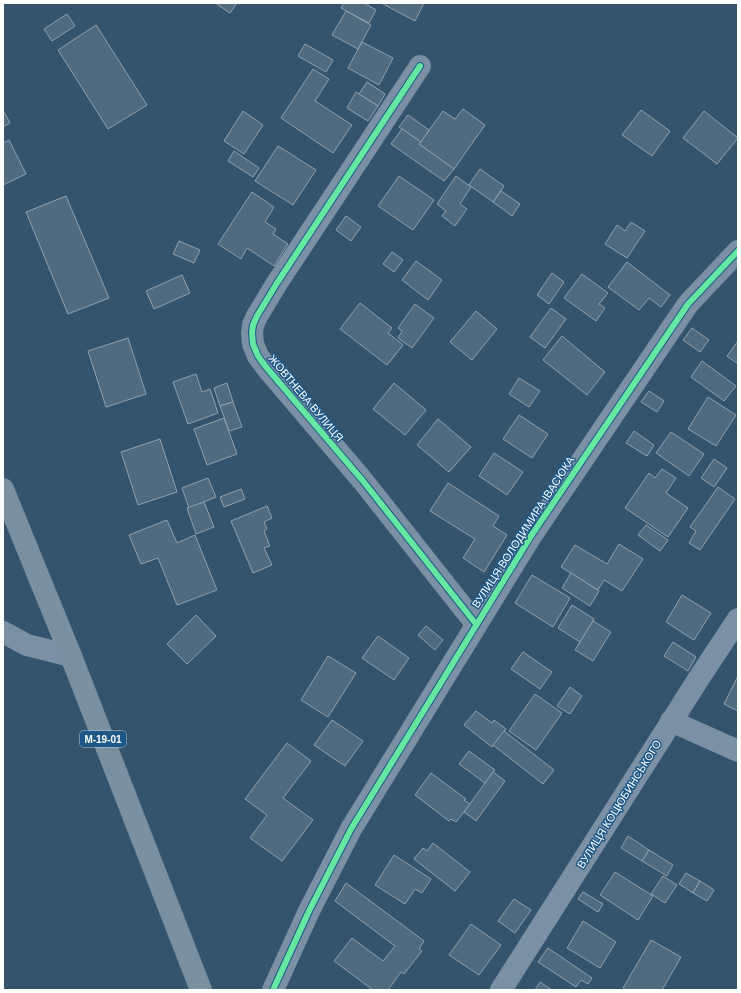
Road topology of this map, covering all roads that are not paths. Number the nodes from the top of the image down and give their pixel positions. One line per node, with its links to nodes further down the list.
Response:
1 (420, 66): 5 (street, ЖОВТНЕВА ВУЛИЦЯ)
2 (738, 251): 5 (street, ВУЛИЦЯ ВОЛОДИМИРА ІВАСЮКА)
3 (3, 489): 7 (main road, М-19-01)
4 (738, 619): 8 (street, ВУЛИЦЯ КОЦЮБИНСЬКОГО)
5 (476, 624): 11 (street, ВУЛИЦЯ ВОЛОДИМИРА ІВАСЮКА)
6 (3, 632): 7 (street)
7 (71, 656): 10 (main road, М-19-01)
8 (672, 721): 9 (street); 12 (street, ВУЛИЦЯ КОЦЮБИНСЬКОГО)
9 (738, 751)
10 (201, 990)
11 (272, 990)
12 (501, 990)

